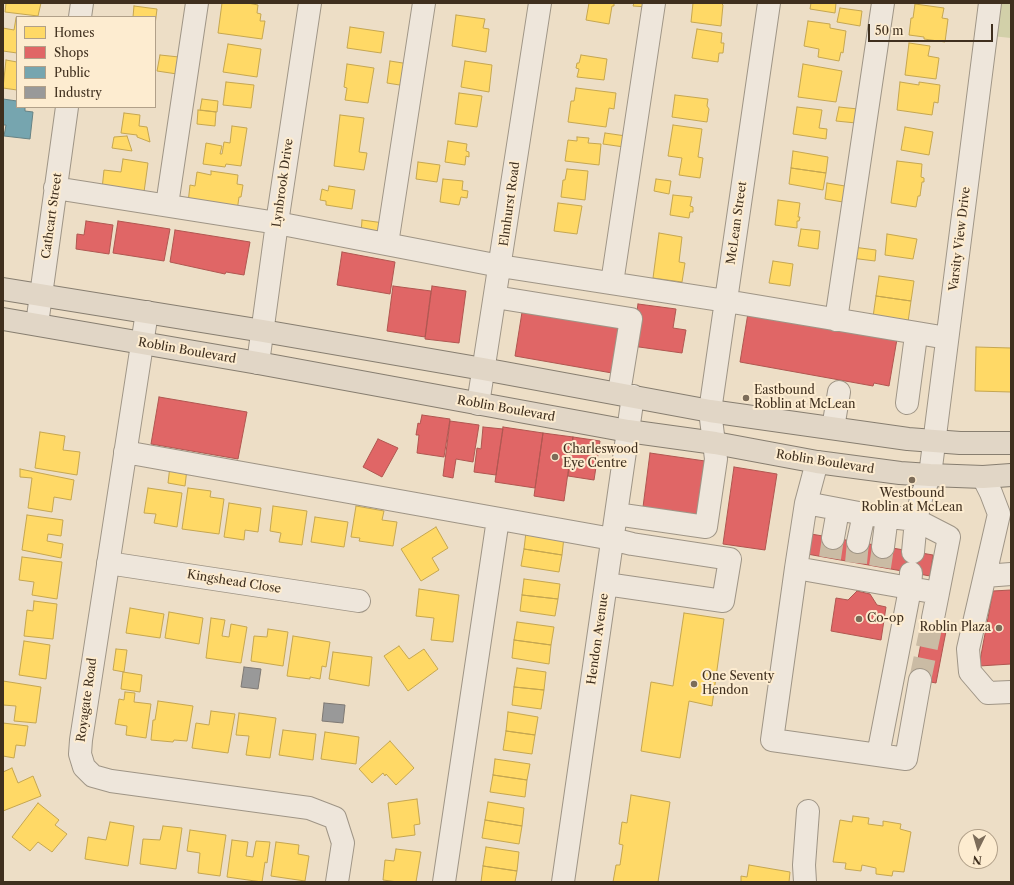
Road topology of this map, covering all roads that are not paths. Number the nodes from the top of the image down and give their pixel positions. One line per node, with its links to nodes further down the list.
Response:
1 (82, 3): 10 (street)
2 (197, 3): 13 (street)
3 (310, 3): 14 (street, Lynbrook Drive)
4 (424, 3): 15 (street)
5 (540, 3): 16 (street, Elmhurst Road)
6 (654, 3): 17 (street)
7 (769, 3): 21 (street, McLean Street)
8 (883, 3): 24 (street)
9 (990, 3): 27 (street, Varsity View Drive)
10 (80, 16)
11 (67, 108): 12 (street, Cathcart Street)
12 (55, 188): 13 (street); 19 (street, Cathcart Street)
13 (167, 206): 14 (street)
14 (277, 223): 15 (street); 26 (street, Lynbrook Drive)
15 (387, 244): 16 (street)
16 (500, 266): 17 (street); 20 (street, Elmhurst Road)
17 (612, 283): 21 (street)
18 (3, 289): 19 (main road)
19 (41, 295): 22 (main road); 25 (street, Cathcart Street)
20 (495, 297): 31 (street, Elmhurst Road); 33 (street, Hendon Avenue)
21 (726, 301): 24 (street); 36 (street, McLean Street)
22 (147, 312): 26 (main road); 29 (street, Royagate Road)
23 (3, 319): 25 (main road, Roblin Boulevard)
24 (836, 320): 27 (street)
25 (37, 324): 29 (main road, Roblin Boulevard)
26 (263, 331): 30 (street, Lynbrook Drive); 31 (main road)
27 (947, 338): 39 (street, Varsity View Drive)
28 (915, 342): 34 (street)
29 (142, 343): 30 (main road, Roblin Boulevard); 42 (street, Royagate Road)
30 (258, 363): 35 (main road, Roblin Boulevard)
31 (484, 369): 33 (main road); 35 (street, Elmhurst Road)
32 (839, 392): 37 (street)
33 (626, 395): 36 (main road); 38 (street, Hendon Avenue)
34 (907, 403)
35 (478, 404): 38 (main road, Roblin Boulevard)
36 (710, 411): 37 (main road); 40 (street, McLean Street)
37 (833, 428): 39 (main road)
38 (628, 431): 40 (main road, Roblin Boulevard); 49 (street, Hendon Avenue)
39 (934, 441): 41 (main road); 44 (street, Varsity View Drive)
40 (715, 442): 43 (main road, Roblin Boulevard); 49 (street, McLean Street)
41 (1011, 443)
42 (125, 452): 52 (street); 59 (street, Royagate Road)
43 (817, 462): 44 (main road, Roblin Boulevard); 47 (street)
44 (930, 475): 46 (main road, Roblin Boulevard); 53 (street, Varsity View Drive)
45 (1011, 475): 46 (main road, Roblin Boulevard)
46 (983, 477): 54 (street)
47 (806, 503): 48 (street); 61 (street)
48 (838, 510): 50 (street); 57 (street)
49 (616, 514): 55 (street, Hendon Avenue)
50 (864, 514): 51 (street); 58 (street)
51 (887, 516): 53 (street); 60 (street)
52 (498, 519): 55 (street); 74 (street)
53 (916, 520): 56 (street, Varsity View Drive); 66 (street)
54 (1004, 525): 63 (street)
55 (612, 539): 65 (street, Hendon Avenue); 65 (street)
56 (913, 552)
57 (830, 557): 58 (street); 61 (street)
58 (856, 561): 60 (street)
59 (108, 563): 67 (street, Kingshead Close); 73 (street, Royagate Road)
60 (880, 566): 64 (street)
61 (796, 568): 71 (street)
62 (1011, 574): 63 (street)
63 (985, 576): 70 (street)
64 (911, 581): 66 (street); 71 (street)
65 (606, 584): 75 (street, Hendon Avenue)
66 (938, 593): 68 (street)
67 (359, 601)
68 (933, 618)
69 (920, 680): 71 (street)
70 (1011, 692)
71 (878, 755)
72 (808, 811): 76 (street)
73 (337, 882)
74 (444, 882)
75 (563, 882)
76 (804, 882)

